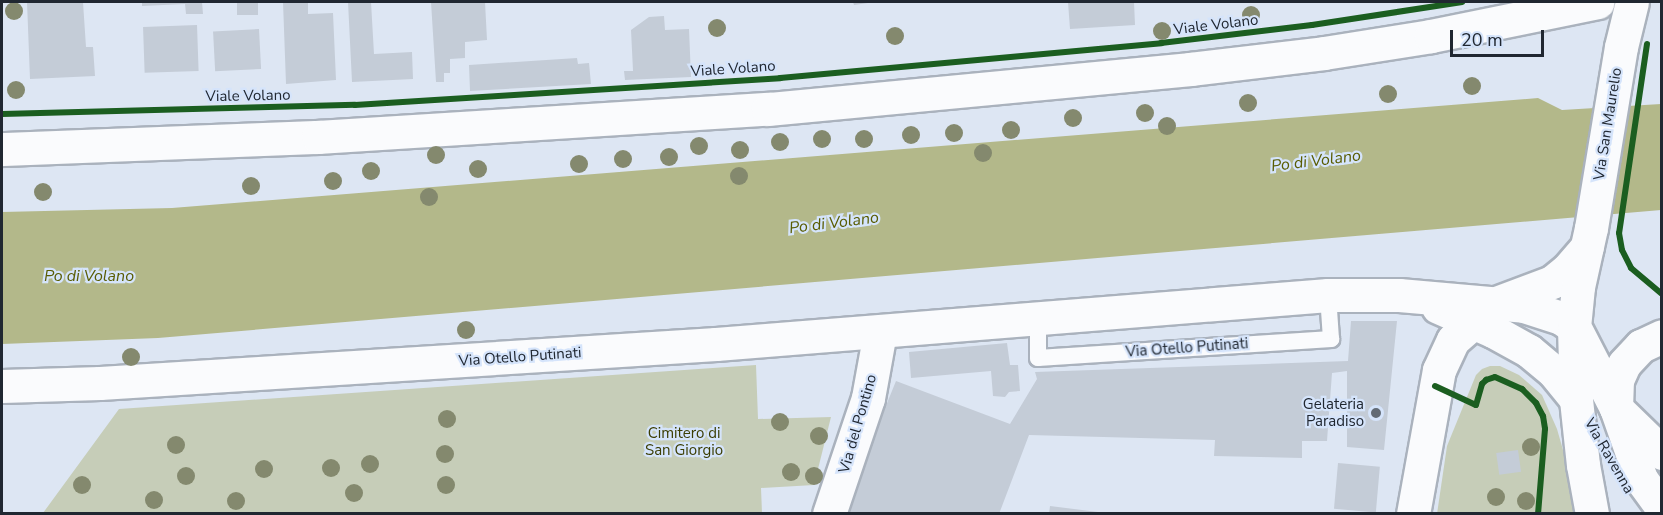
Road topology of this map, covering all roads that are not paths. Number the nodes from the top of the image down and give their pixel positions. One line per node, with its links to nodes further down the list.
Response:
1 (1598, 2): 3 (main road)
2 (1632, 2): 5 (main road, Via San Maurelio)
3 (1494, 13): 4 (main road)
4 (2, 149)
5 (1589, 237): 7 (main road); 9 (main road, Via Ravenna)
6 (1328, 295): 7 (main road, Via Otello Putinati); 8 (main road, Via Otello Putinati); 8 (lane, Via Otello Putinati)
7 (1486, 312): 9 (main road, Via Otello Putinati); 13 (main road, Via Otello Putinati); 18 (main road)
8 (1038, 320): 10 (main road, Via Otello Putinati)
9 (1574, 327): 13 (main road, Via Ravenna); 14 (main road, Via Ravenna)
10 (880, 332): 12 (main road, Via Otello Putinati); 17 (main road, Via del Pontino)
11 (1662, 336): 14 (main road, Via Ravenna)
12 (2, 386)
13 (1576, 399): 19 (main road, Via Ravenna); 20 (main road, Via Ravenna)
14 (1616, 408): 15 (main road); 16 (main road, Via Ravenna)
15 (1662, 453)
16 (1662, 508)
17 (829, 513)
18 (1413, 513)
19 (1592, 513)
20 (1639, 513)

